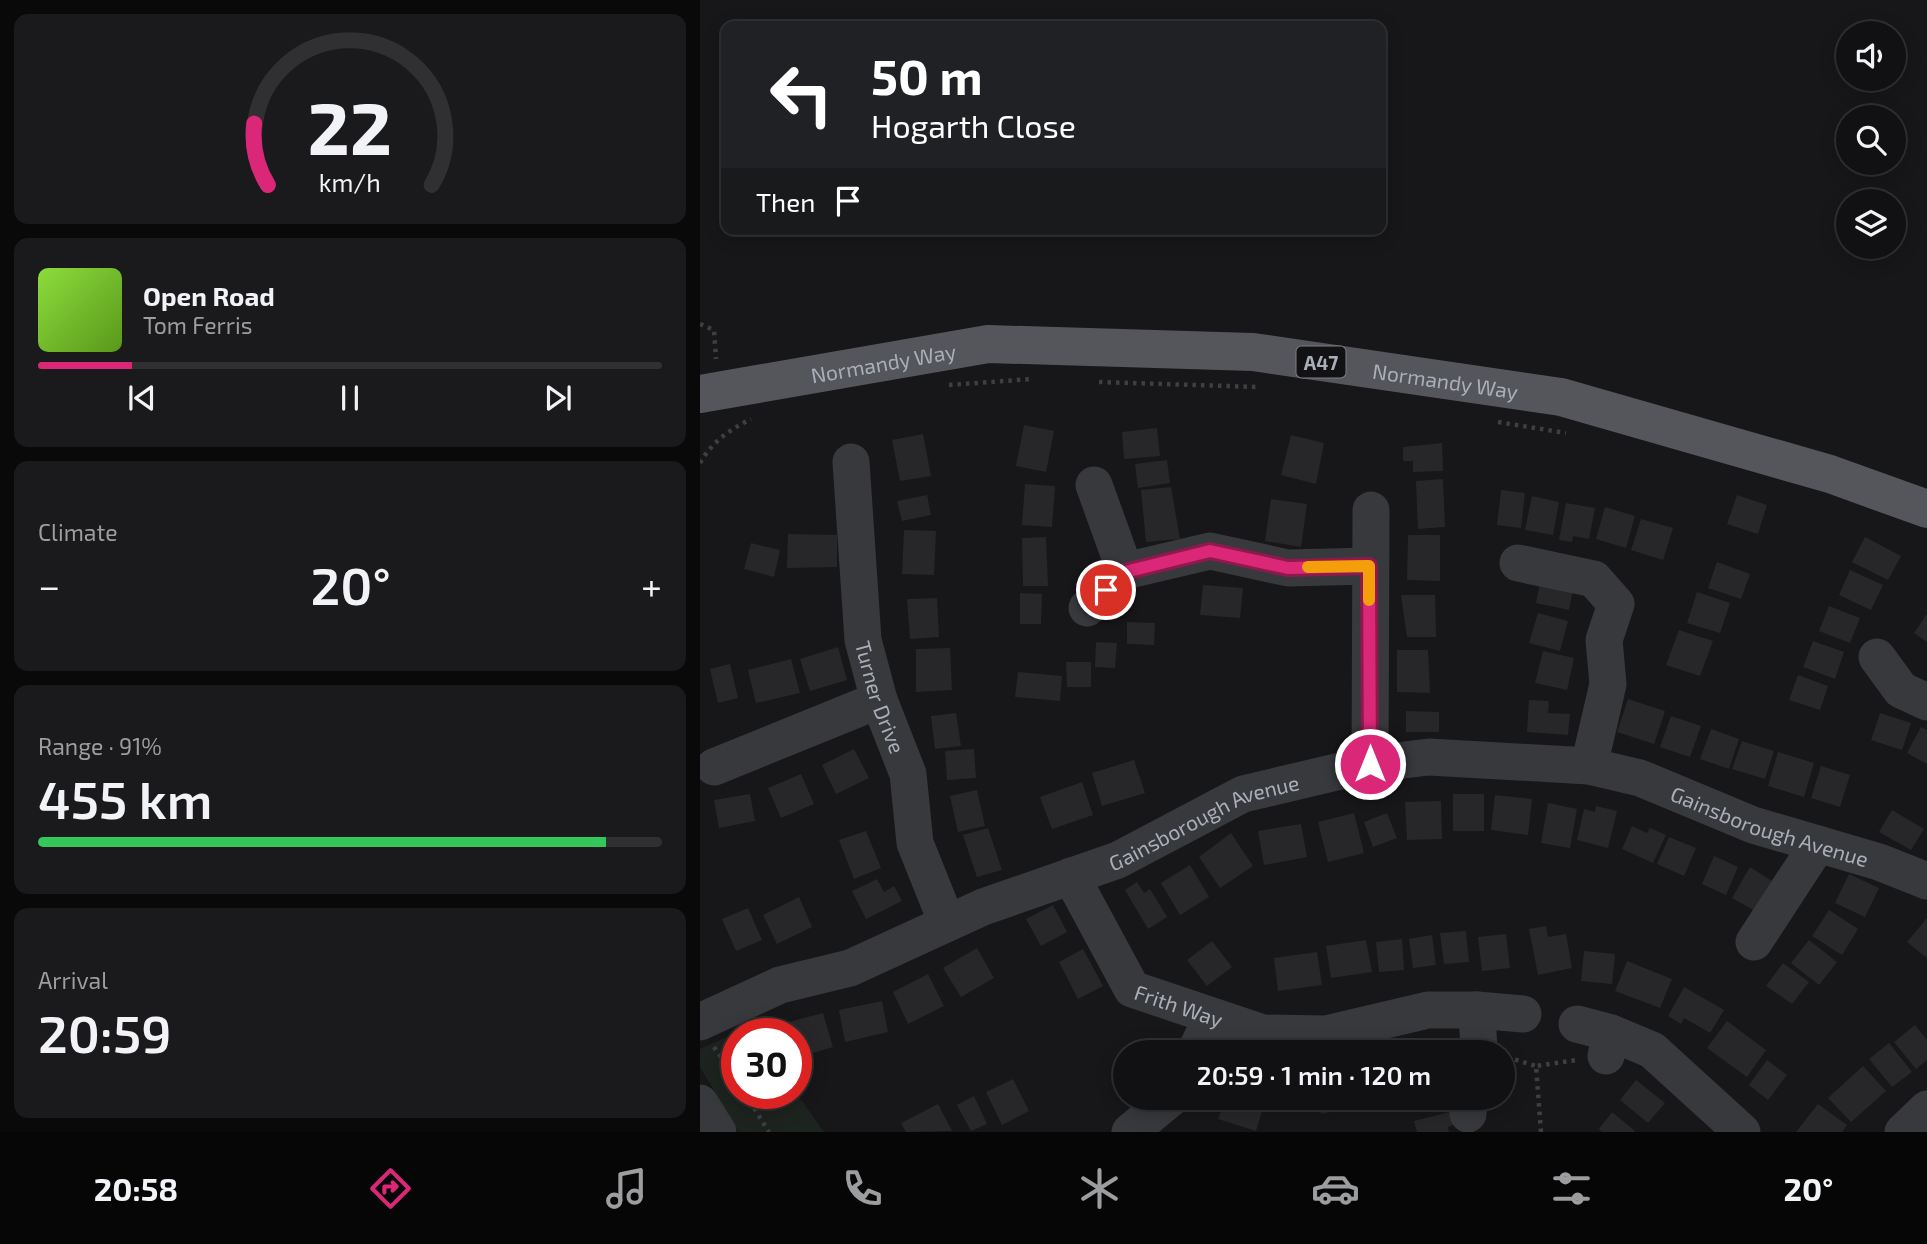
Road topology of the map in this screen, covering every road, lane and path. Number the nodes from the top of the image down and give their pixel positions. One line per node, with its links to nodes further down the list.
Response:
1 (700, 324): 2 (path)
2 (714, 330)
3 (1035, 379): 5 (path)
4 (1097, 382): 6 (path)
5 (946, 385)
6 (1259, 387)
7 (700, 394): 14 (main road, Normandy Way / A47)
8 (754, 418): 12 (path)
9 (1496, 422): 10 (path)
10 (1570, 434)
11 (851, 462): 21 (street, Turner Drive)
12 (700, 463)
13 (1094, 485): 18 (street)
14 (1927, 509)
15 (1371, 510): 17 (street)
16 (1518, 563): 24 (street)
17 (1369, 566): 18 (street); 23 (street)
18 (1125, 572): 19 (street)
19 (1087, 608)
20 (1877, 657): 22 (street)
21 (879, 700): 25 (street); 29 (street, Turner Drive)
22 (1927, 702)
23 (1370, 764): 24 (street, Gainsborough Avenue); 27 (street, Gainsborough Avenue)
24 (1590, 766): 26 (street, Gainsborough Avenue)
25 (714, 767)
26 (1818, 844): 28 (street, Gainsborough Avenue); 30 (street)
27 (1071, 876): 29 (street, Gainsborough Avenue); 33 (street, Frith Way)
28 (1927, 881)
29 (947, 923): 34 (street, Gainsborough Avenue)
30 (1754, 942)
31 (1477, 1010): 32 (street, Frith Way); 33 (street, Frith Way); 37 (street)
32 (1523, 1014)
33 (1212, 1017): 36 (street)
34 (702, 1021): 38 (path)
35 (1598, 1038): 40 (path); 49 (street)
36 (1201, 1040)
37 (1484, 1040)
38 (721, 1057)
39 (1515, 1060): 40 (path)
40 (1536, 1066): 48 (path)
41 (700, 1103): 45 (street)
42 (754, 1109): 46 (path)
43 (1927, 1109): 50 (street)
44 (1156, 1110): 47 (street)
45 (718, 1132)
46 (769, 1132)
47 (1130, 1132)
48 (1541, 1132)
49 (1742, 1132)
50 (1903, 1132)

